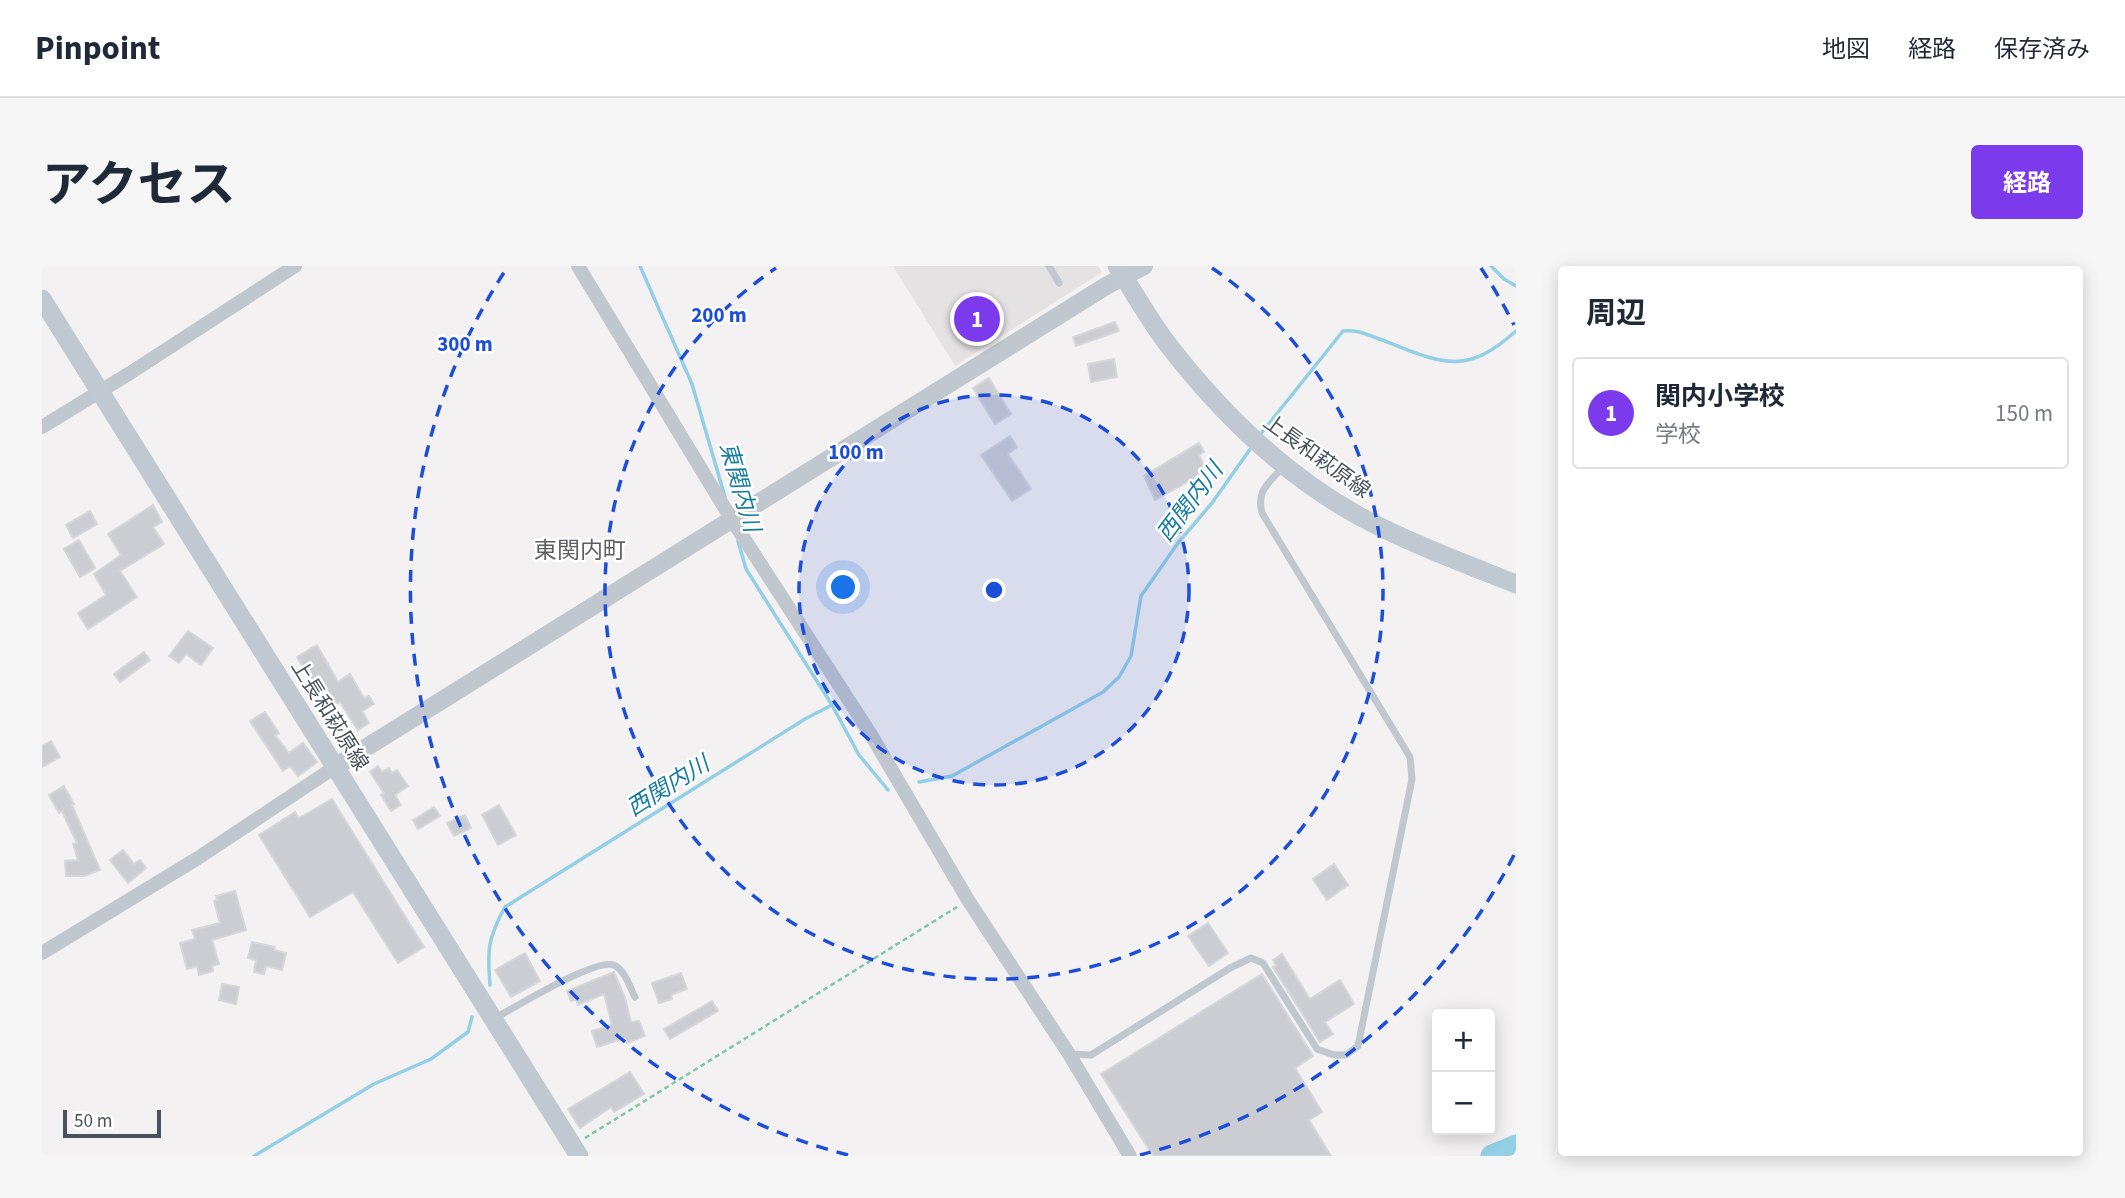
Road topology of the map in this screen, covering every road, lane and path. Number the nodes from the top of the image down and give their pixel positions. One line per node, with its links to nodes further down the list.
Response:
1 (295, 266): 8 (street)
2 (578, 266): 11 (street)
3 (1049, 266): 6 (lane)
4 (1144, 266): 5 (street)
5 (1120, 271): 10 (main road, 上長和萩原線); 11 (street)
6 (1059, 283)
7 (42, 299): 8 (main road, 上長和萩原線)
8 (99, 390): 9 (street); 13 (main road, 上長和萩原線)
9 (42, 426)
10 (1285, 466): 12 (main road, 上長和萩原線); 18 (lane)
11 (732, 520): 13 (street); 14 (street)
12 (1516, 584)
13 (335, 767): 15 (street); 17 (main road, 上長和萩原線)
14 (968, 900): 18 (street); 19 (path)
15 (42, 953)
16 (635, 997): 17 (lane)
17 (494, 1019): 19 (main road, 上長和萩原線)
18 (1069, 1054): 20 (street)
19 (575, 1151)
20 (1130, 1156)

